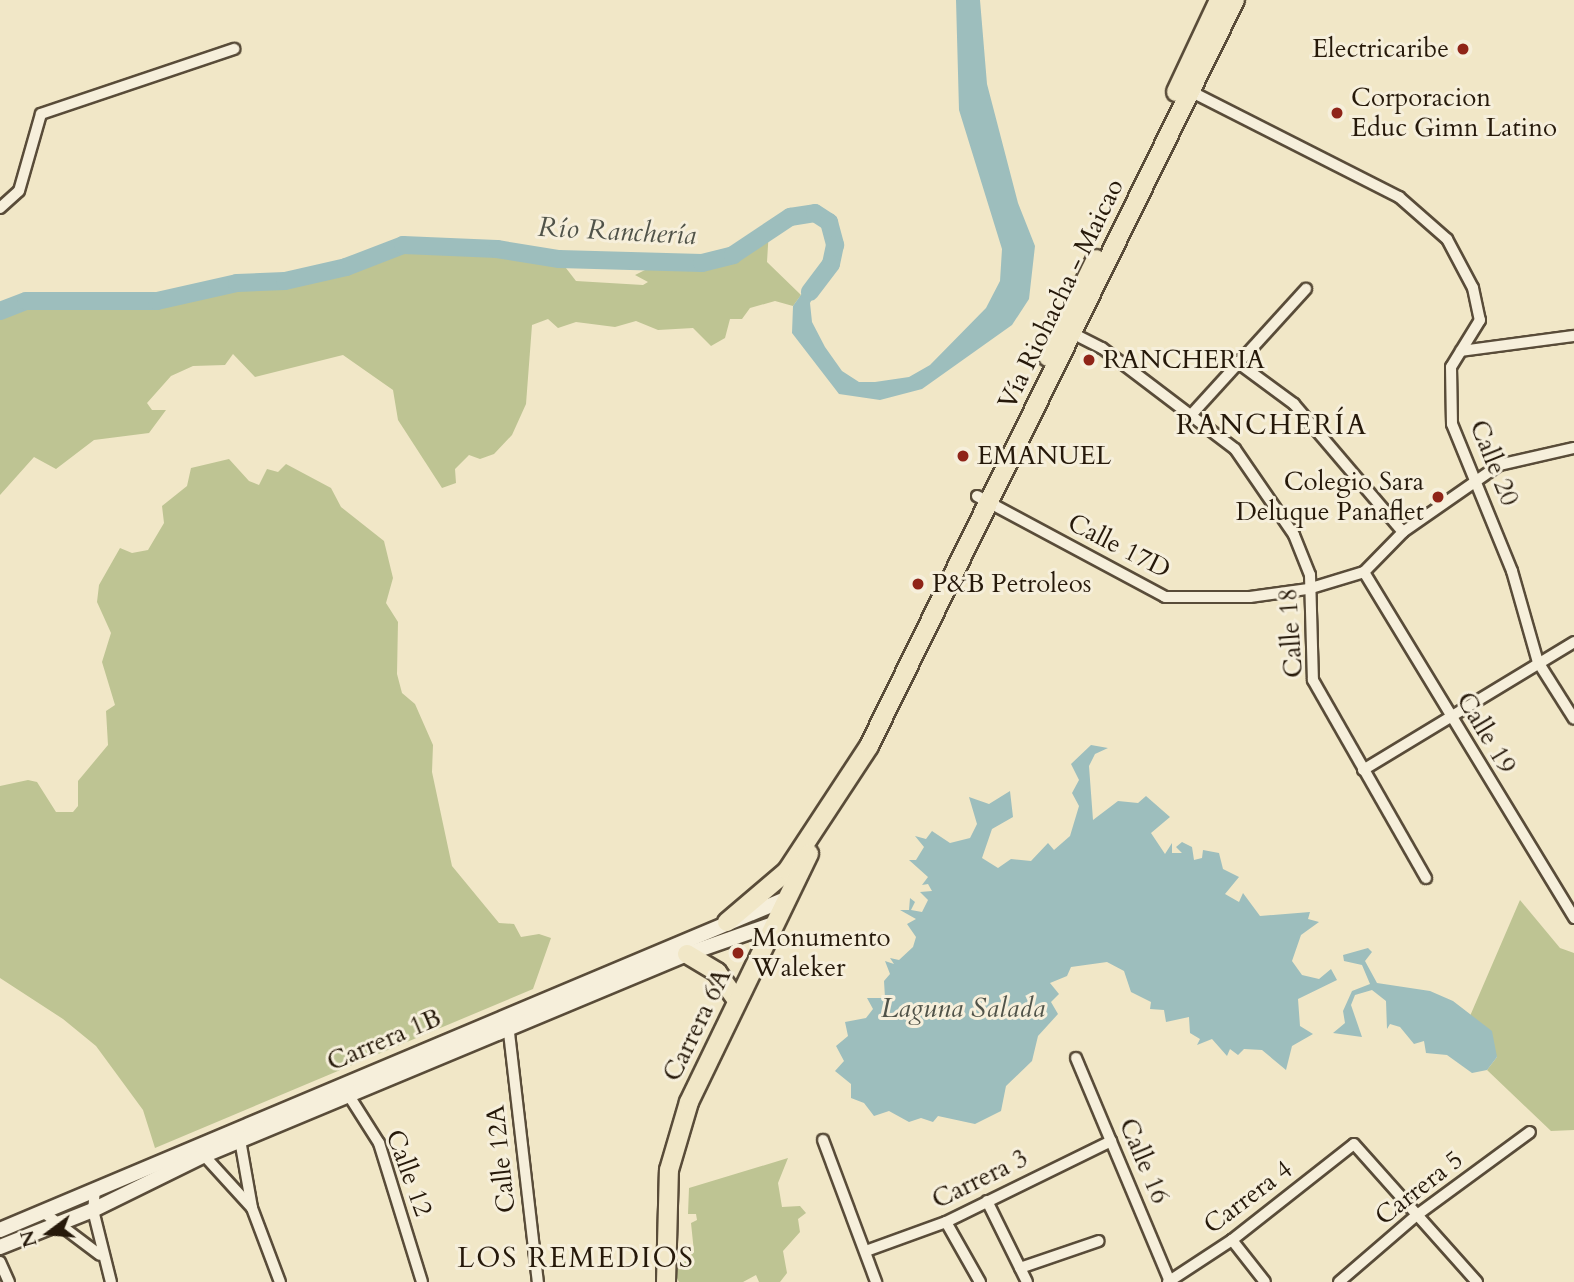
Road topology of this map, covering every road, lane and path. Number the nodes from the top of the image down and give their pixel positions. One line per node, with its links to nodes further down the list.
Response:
1 (1230, 0): 3 (highway, Vía Riohacha - Maicao)
2 (234, 49): 5 (street)
3 (1184, 89): 4 (highway, Vía Riohacha - Maicao); 9 (street, Calle 20)
4 (1156, 146): 7 (highway, Vía Riohacha - Maicao); 14 (highway, Vía Riohacha - Maicao)
5 (0, 208)
6 (1306, 289): 10 (street)
7 (1074, 334): 11 (street, Calle 18); 14 (highway, Vía Riohacha - Maicao)
8 (1574, 336): 9 (street)
9 (1461, 351): 13 (street, Calle 20)
10 (1237, 362): 11 (street); 15 (street)
11 (1193, 413): 17 (street, Calle 18)
12 (1574, 448): 13 (street)
13 (1475, 481): 15 (street); 19 (street, Calle 20)
14 (982, 498): 17 (street, Calle 17D); 23 (highway, Vía Riohacha - Maicao)
15 (1403, 532): 16 (street)
16 (1364, 572): 17 (street); 20 (street, Calle 19)
17 (1308, 589): 22 (street, Calle 18)
18 (1574, 642): 19 (street)
19 (1538, 662): 20 (street); 21 (street, Calle 20)
20 (1449, 715): 22 (street); 26 (street, Calle 19)
21 (1574, 719)
22 (1363, 770): 24 (street, Calle 18)
23 (831, 806): 25 (highway, Carrera 6A); 27 (highway)
24 (1426, 878)
25 (788, 898): 27 (street, Carrera 1B); 28 (highway, Carrera 6A)
26 (1572, 918)
27 (727, 922): 31 (street, Carrera 1B)
28 (776, 923): 29 (street, Carrera 1B); 30 (highway, Carrera 6A)
29 (687, 954): 30 (highway); 32 (street, Carrera 1B)
30 (737, 1001): 63 (highway, Carrera 6A)
31 (504, 1016): 32 (street, Calle 12A); 34 (street, Carrera 1B)
32 (510, 1031): 35 (street, Carrera 1B); 62 (street, Calle 12A)
33 (1076, 1058): 39 (street, Calle 16)
34 (342, 1085): 35 (street, Calle 12); 37 (street, Carrera 1B)
35 (350, 1098): 37 (street, Carrera 1B); 61 (street, Calle 12)
36 (1530, 1132): 46 (street, Carrera 5)
37 (239, 1135): 40 (street, Carrera 1B); 43 (street)
38 (823, 1140): 53 (street)
39 (1111, 1141): 42 (street, Carrera 3); 66 (street, Calle 16)
40 (200, 1151): 41 (street, Carrera 1B); 43 (street); 44 (street, Carrera 1B)
41 (95, 1189): 44 (street); 45 (street, Carrera 1B)
42 (987, 1201): 48 (street, Carrera 3); 56 (street)
43 (252, 1208): 60 (street)
44 (93, 1210): 47 (street, Carrera 1B); 54 (street)
45 (43, 1212): 47 (street); 49 (street, Carrera 1B)
46 (1417, 1216): 50 (street, Carrera 4); 68 (street, Carrera 5); 69 (street)
47 (59, 1222): 52 (street, Carrera 1B); 54 (street)
48 (946, 1222): 53 (street, Carrera 3); 64 (street)
49 (0, 1230)
50 (1232, 1240): 66 (street, Carrera 4); 67 (street)
51 (1099, 1241): 56 (street)
52 (0, 1247)
53 (866, 1251): 57 (street)
54 (100, 1255): 59 (street)
55 (0, 1262): 58 (street)
56 (1020, 1268): 65 (street)
57 (871, 1280)
58 (9, 1282)
59 (111, 1282)
60 (280, 1282)
61 (422, 1282)
62 (538, 1282)
63 (666, 1282)
64 (980, 1282)
65 (1027, 1282)
66 (1169, 1282)
67 (1265, 1282)
68 (1339, 1282)
69 (1477, 1282)

